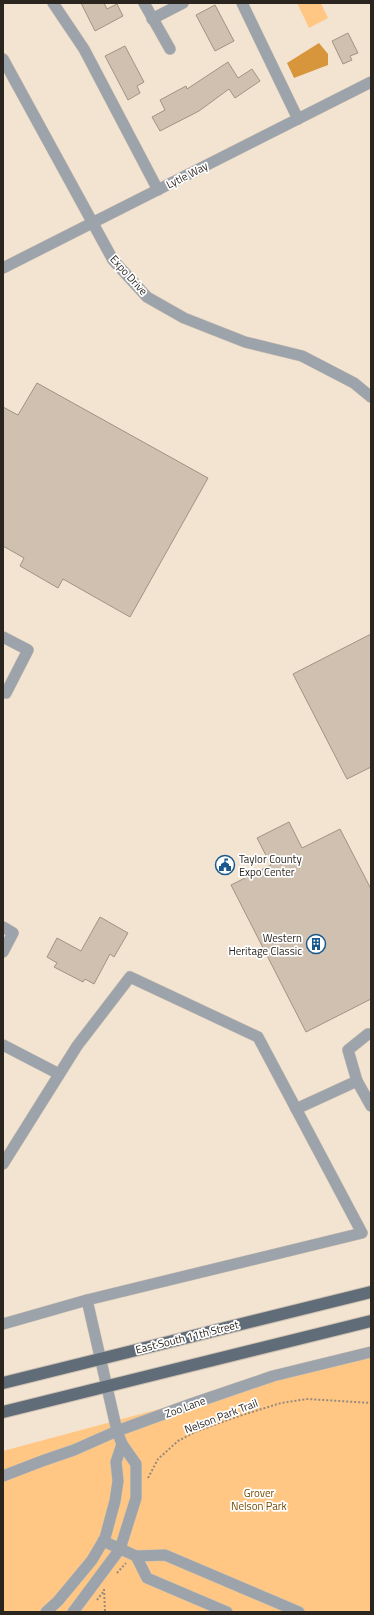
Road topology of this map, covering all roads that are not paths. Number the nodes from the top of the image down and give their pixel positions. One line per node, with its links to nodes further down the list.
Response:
1 (54, 3): 10 (street)
2 (144, 3): 5 (street)
3 (183, 3): 5 (street)
4 (242, 3): 9 (street)
5 (152, 19): 6 (street)
6 (170, 49)
7 (3, 59): 11 (street, Expo Drive)
8 (371, 82): 9 (street, Lytle Way)
9 (298, 119): 10 (street, Lytle Way)
10 (158, 190): 11 (street, Lytle Way)
11 (92, 223): 12 (street, Lytle Way); 13 (street, Expo Drive)
12 (3, 268)
13 (371, 397)
14 (3, 637): 15 (street)
15 (3, 692)
16 (3, 927): 17 (street)
17 (3, 952)
18 (371, 1034): 21 (street)
19 (3, 1045): 20 (street)
20 (59, 1074): 23 (street); 24 (street)
21 (357, 1081): 22 (street); 23 (street)
22 (371, 1106)
23 (296, 1109): 26 (street)
24 (3, 1164)
25 (371, 1292): 30 (main road, East South 11th Street)
26 (87, 1300): 28 (street); 30 (street)
27 (371, 1321): 32 (main road)
28 (3, 1324)
29 (371, 1352): 34 (street, Zoo Lane)
30 (100, 1359): 31 (main road, East South 11th Street); 32 (street)
31 (3, 1383)
32 (107, 1387): 33 (main road); 34 (street)
33 (3, 1412)
34 (117, 1431): 35 (street); 36 (street, Zoo Lane)
35 (122, 1444): 37 (street); 38 (street)
36 (3, 1476)
37 (103, 1541): 38 (street); 40 (street)
38 (120, 1549): 39 (street); 41 (street)
39 (136, 1556): 42 (street); 43 (street)
40 (46, 1612)
41 (73, 1612)
42 (226, 1612)
43 (299, 1612)

